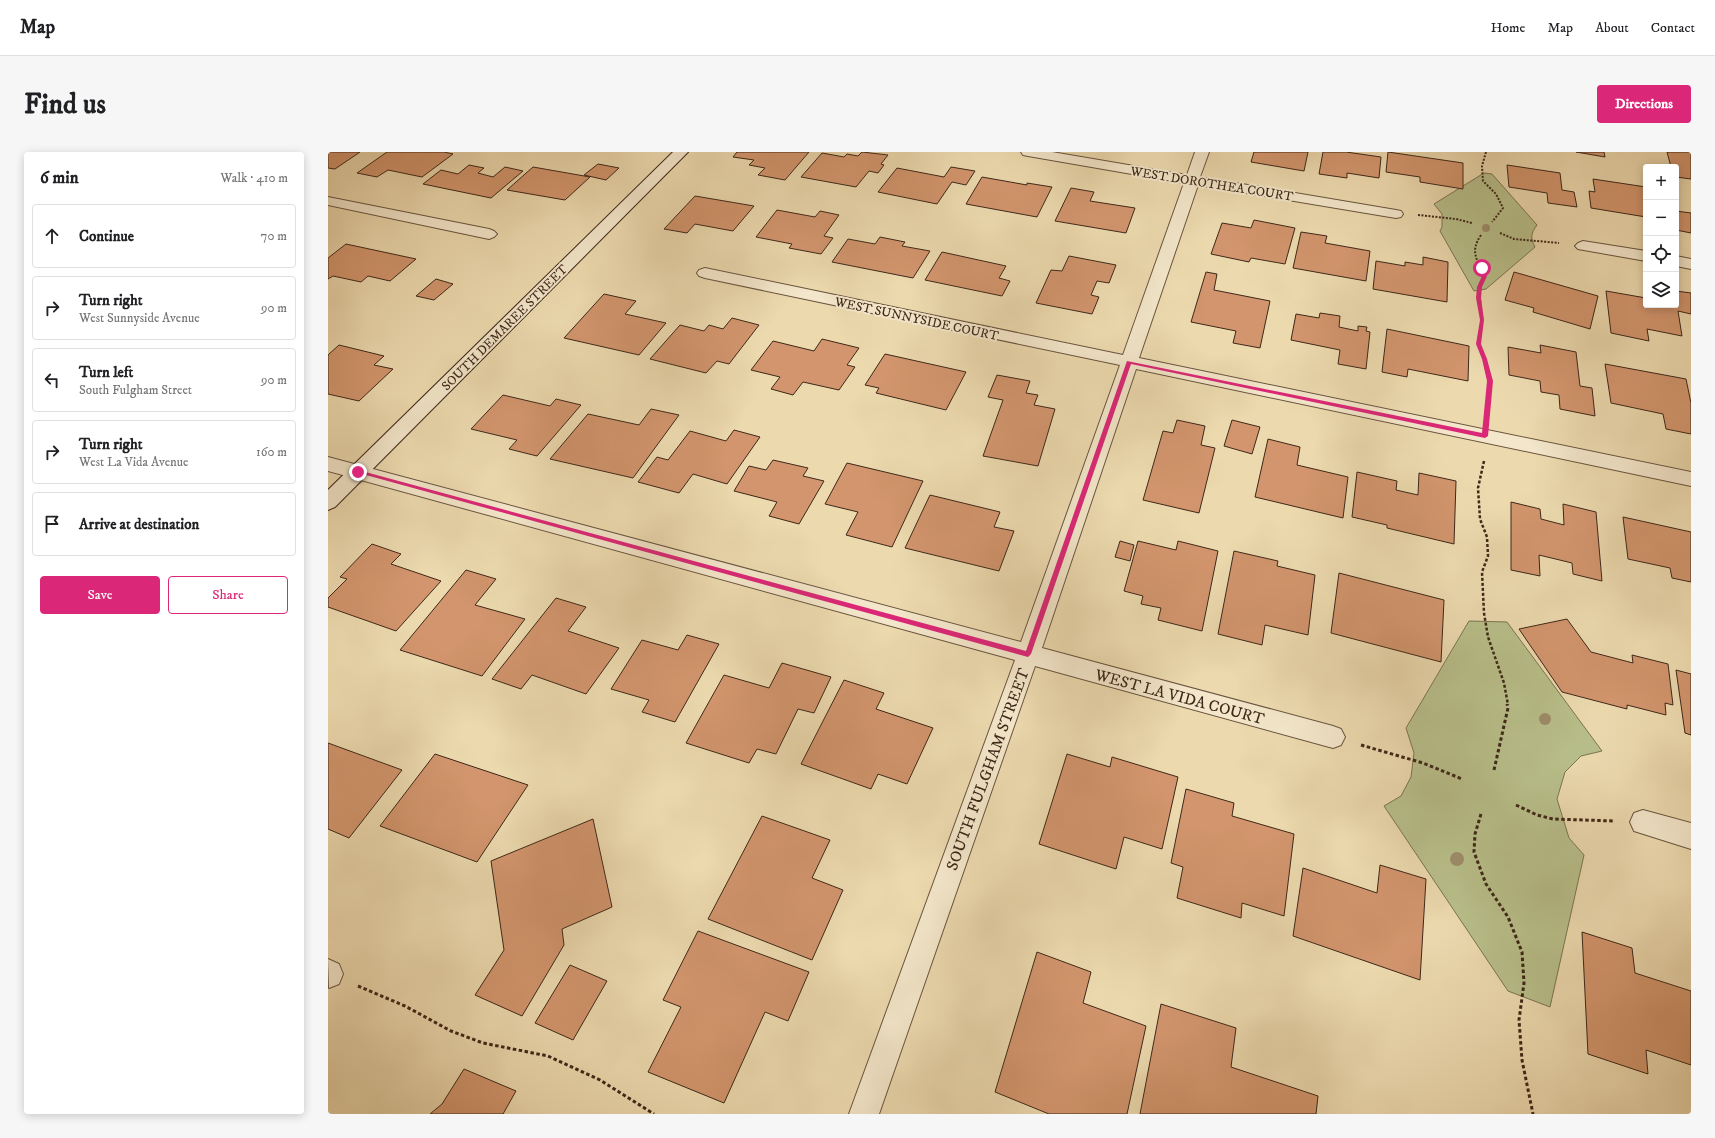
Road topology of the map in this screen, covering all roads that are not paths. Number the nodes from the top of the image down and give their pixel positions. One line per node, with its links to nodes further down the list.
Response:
1 (681, 152): 15 (street, SOUTH DEMAREE STREET)
2 (1028, 152): 4 (street, WEST DOROTHEA COURT)
3 (1202, 152): 4 (street, SOUTH FULGHAM STREET)
4 (1192, 180): 6 (street, WEST DOROTHEA COURT); 13 (street, SOUTH FULGHAM STREET)
5 (328, 200): 7 (street)
6 (1396, 214)
7 (489, 234)
8 (1583, 246): 9 (street)
9 (1643, 256)
10 (1679, 262): 11 (street)
11 (1691, 264)
12 (705, 273): 13 (street, WEST SUNNYSIDE COURT)
13 (1129, 362): 16 (street, WEST SUNNYSIDE COURT); 18 (street, SOUTH FULGHAM STREET)
14 (328, 464): 15 (street, WEST LA VIDA COURT)
15 (358, 472): 17 (street, SOUTH DEMAREE STREET); 18 (street, WEST LA VIDA COURT)
16 (1691, 479)
17 (328, 502)
18 (1028, 654): 19 (street, WEST LA VIDA COURT); 22 (street, SOUTH FULGHAM STREET)
19 (1333, 737)
20 (1643, 822): 21 (street)
21 (1691, 836)
22 (864, 1114)

